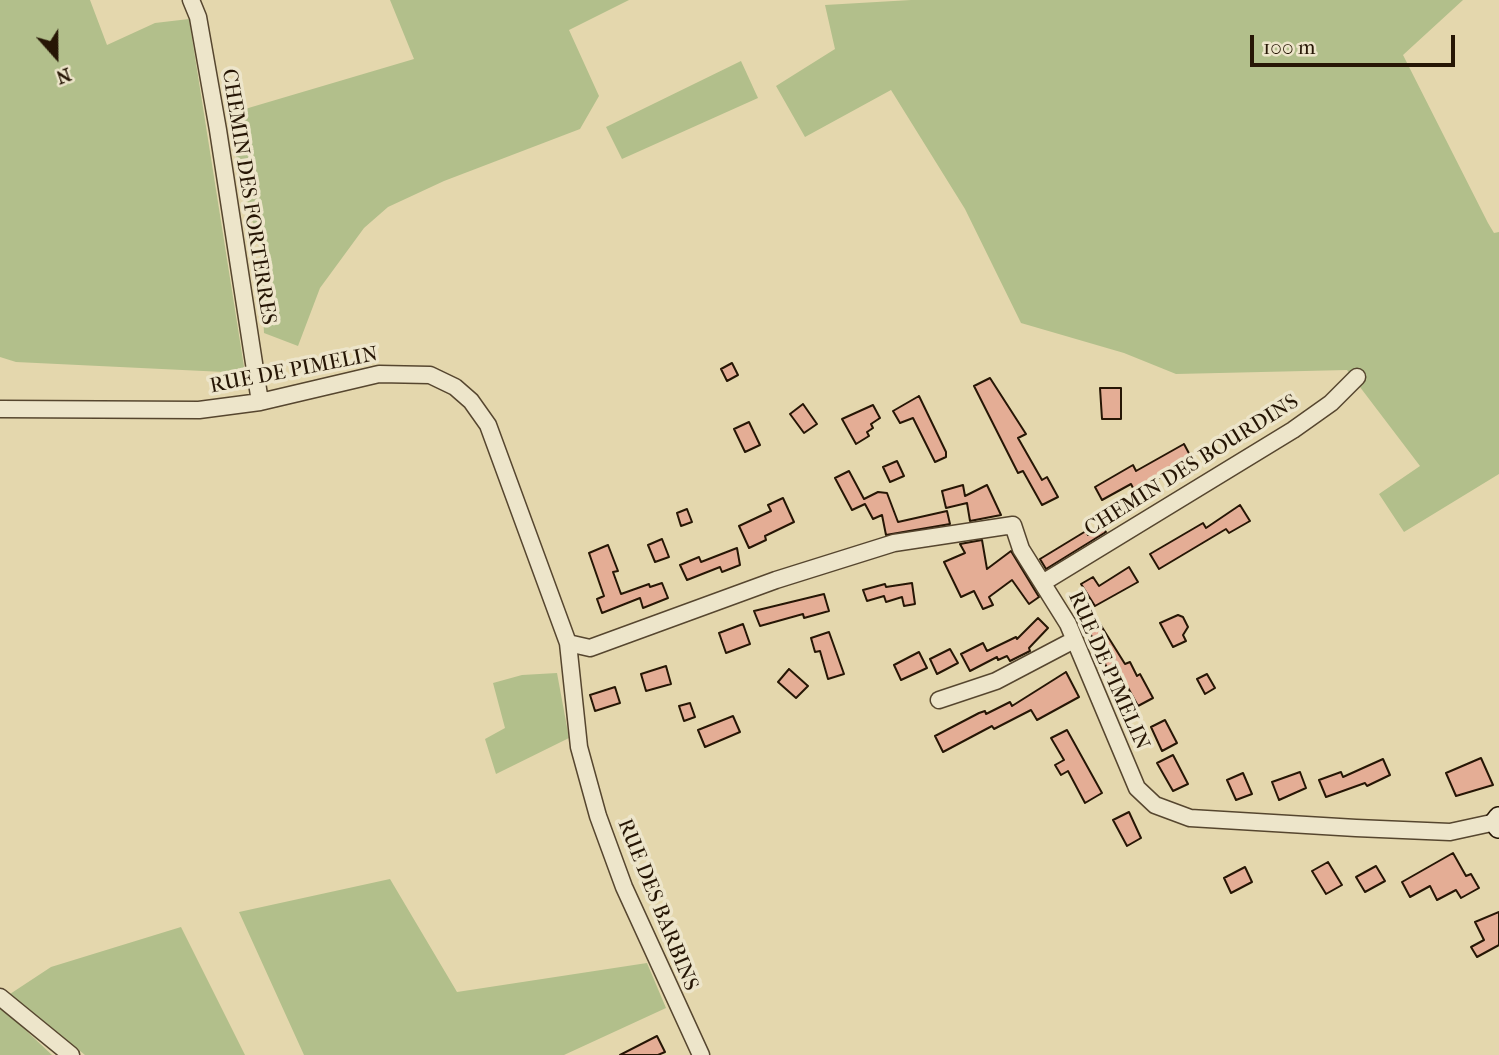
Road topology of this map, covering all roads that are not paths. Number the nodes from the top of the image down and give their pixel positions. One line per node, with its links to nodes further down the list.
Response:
1 (191, 0): 3 (street, CHEMIN DES FORTERRES)
2 (1357, 377): 5 (street, CHEMIN DES BOURDINS)
3 (260, 402): 4 (street, RUE DE PIMELIN); 7 (street, RUE DE PIMELIN)
4 (0, 408)
5 (1044, 582): 6 (street, RUE DE PIMELIN); 8 (street, RUE DE PIMELIN)
6 (1074, 640): 10 (street); 11 (street, RUE DE PIMELIN)
7 (568, 643): 8 (street); 9 (street, RUE DES BARBINS)
8 (590, 648): 9 (street, RUE DE PIMELIN)
9 (570, 660): 14 (street, RUE DES BARBINS)
10 (939, 699)
11 (1498, 823)
12 (0, 998): 13 (street)
13 (71, 1055)
14 (700, 1055)

